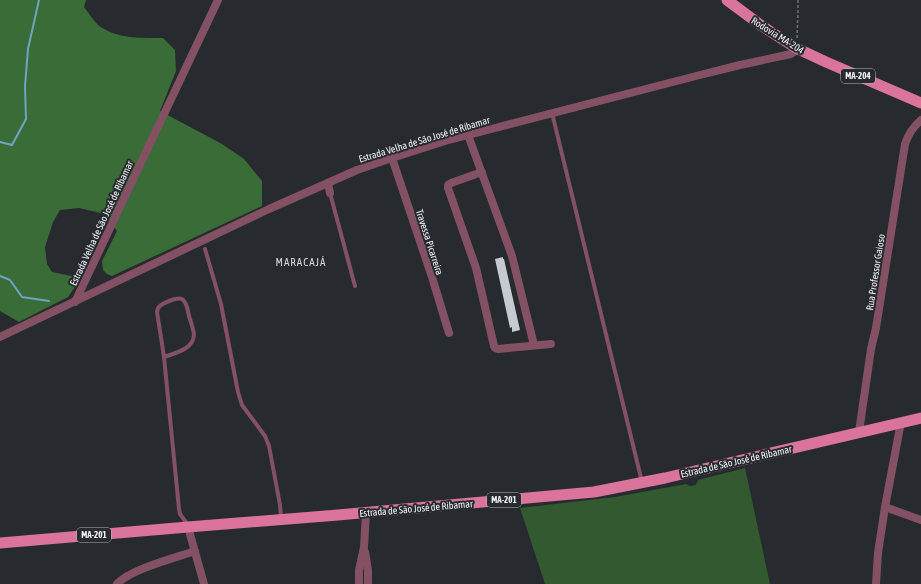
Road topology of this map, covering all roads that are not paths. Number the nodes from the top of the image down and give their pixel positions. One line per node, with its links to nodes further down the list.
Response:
1 (218, 0): 15 (street, Estrada Velha de São José de Ribamar)
2 (727, 0): 3 (main road, Rodovia MA-204 / MA-204)
3 (796, 48): 4 (main road, Rodovia MA-204 / MA-204); 5 (street, Estrada Velha de São José de Ribamar)
4 (921, 103)
5 (552, 113): 7 (street, Estrada Velha de São José de Ribamar); 24 (lane)
6 (921, 120): 23 (street, Rua Professor Gaioso)
7 (468, 135): 8 (street, Estrada Velha de São José de Ribamar); 9 (street)
8 (392, 158): 10 (street, Estrada Velha de São José de Ribamar); 16 (street, Travessa Picarreira)
9 (482, 172): 19 (street); 19 (street)
10 (328, 183): 11 (street); 12 (street, Estrada Velha de São José de Ribamar)
11 (330, 193): 14 (lane)
12 (202, 240): 13 (street); 15 (street, Estrada Velha de São José de Ribamar)
13 (205, 248): 27 (lane)
14 (355, 286)
15 (75, 302): 17 (street, Estrada Velha de São José de Ribamar)
16 (449, 333)
17 (0, 337)
18 (551, 344): 19 (street)
19 (534, 345)
20 (164, 357): 20 (lane); 29 (lane)
21 (921, 418): 22 (main road, Estrada de São José de Ribamar / MA-201)
22 (901, 422): 23 (main road, Estrada de São José de Ribamar / MA-201); 25 (street)
23 (859, 432): 24 (main road, Estrada de São José de Ribamar / MA-201)
24 (642, 482): 26 (main road, Estrada de São José de Ribamar / MA-201)
25 (885, 507): 28 (street); 37 (street)
26 (366, 512): 27 (main road, Estrada de São José de Ribamar / MA-201); 31 (street)
27 (282, 519): 29 (main road, Estrada de São José de Ribamar / MA-201)
28 (921, 520)
29 (188, 526): 30 (main road, Estrada de São José de Ribamar / MA-201); 32 (street)
30 (0, 543)
31 (364, 547): 35 (street); 36 (street)
32 (195, 552): 33 (street); 34 (street)
33 (117, 584)
34 (204, 584)
35 (359, 584)
36 (368, 584)
37 (876, 584)

